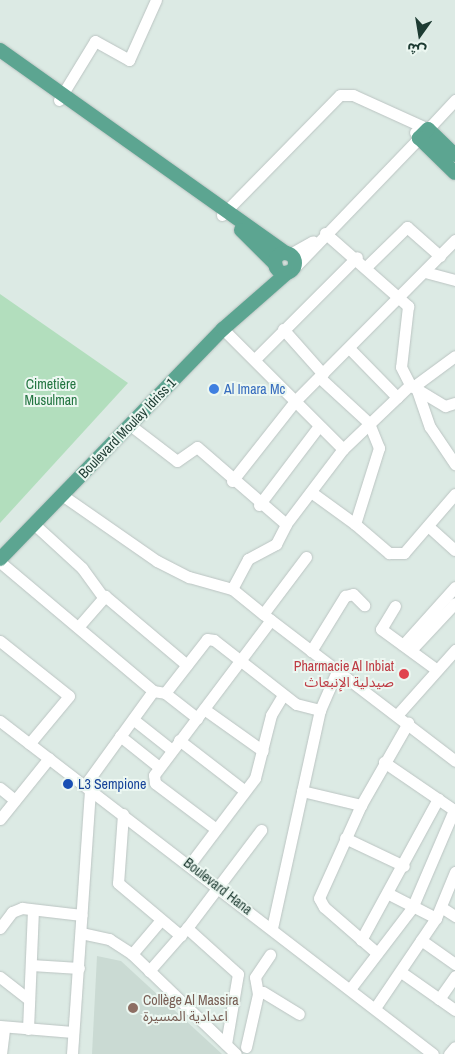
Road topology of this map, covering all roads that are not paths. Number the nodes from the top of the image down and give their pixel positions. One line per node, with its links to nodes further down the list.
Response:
1 (156, 0): 4 (street)
2 (0, 50): 4 (main road)
3 (0, 59): 4 (main road)
4 (61, 97): 9 (main road)
5 (455, 100): 6 (street)
6 (423, 134): 7 (main road); 8 (main road); 9 (street); 10 (street)
7 (455, 155)
8 (455, 173)
9 (225, 212): 12 (main road); 16 (main road)
10 (325, 233): 12 (street); 14 (street); 16 (street)
11 (455, 240): 13 (street)
12 (288, 254): 16 (main road, Boulevard Moulay Idriss 1)
13 (440, 256): 15 (street); 17 (street)
14 (357, 257): 15 (street); 20 (street)
15 (367, 266): 19 (street)
16 (283, 268): 21 (main road, Boulevard Moulay Idriss 1)
17 (425, 272): 18 (street); 19 (street)
18 (455, 280)
19 (399, 298): 22 (street); 26 (street)
20 (283, 329): 24 (street); 25 (street)
21 (223, 330): 24 (street); 31 (main road, Boulevard Moulay Idriss 1)
22 (349, 348): 25 (street); 27 (street)
23 (455, 356): 26 (street)
24 (255, 359): 28 (street)
25 (321, 376): 28 (street); 30 (street)
26 (414, 388): 27 (street); 29 (street); 34 (street)
27 (397, 397): 30 (street)
28 (296, 400): 32 (street); 35 (street)
29 (455, 403)
30 (369, 423): 33 (street); 42 (street)
31 (130, 426): 35 (street); 38 (main road, Boulevard Moulay Idriss 1)
32 (319, 426): 33 (street); 39 (street)
33 (343, 450): 36 (street)
34 (455, 464)
35 (232, 481): 39 (street)
36 (311, 492): 41 (street); 42 (street)
37 (455, 494): 43 (street)
38 (62, 495): 40 (main road, Boulevard Moulay Idriss 1); 48 (street)
39 (260, 505): 41 (street)
40 (34, 524): 46 (main road, Boulevard Moulay Idriss 1); 49 (street)
41 (286, 524): 48 (street)
42 (355, 524): 43 (street)
43 (428, 526): 44 (street)
44 (455, 550)
45 (306, 557): 53 (street)
46 (0, 561): 54 (street)
47 (455, 587): 50 (street)
48 (232, 589): 53 (street)
49 (102, 596): 54 (street); 60 (street)
50 (450, 603): 56 (street)
51 (364, 605): 58 (street)
52 (395, 606): 56 (street)
53 (267, 617): 58 (street); 59 (street)
54 (79, 626): 63 (street)
55 (0, 641): 72 (street)
56 (406, 648): 61 (street)
57 (455, 650): 61 (street)
58 (311, 651): 62 (street)
59 (241, 661): 60 (street); 64 (street); 66 (street)
60 (187, 665): 63 (street)
61 (437, 670): 67 (street)
62 (337, 671): 65 (street); 67 (street)
63 (159, 692): 66 (street); 68 (street)
64 (283, 694): 65 (street); 74 (street)
65 (320, 710): 82 (street)
66 (200, 714): 73 (street); 74 (street)
67 (398, 714): 70 (street)
68 (134, 720): 71 (street); 73 (street)
69 (0, 722): 72 (street, Boulevard Hana)
70 (408, 723): 76 (street); 77 (street)
71 (120, 736): 78 (street); 79 (street)
72 (29, 744): 75 (street, Boulevard Hana)
73 (176, 745): 78 (street); 81 (street)
74 (263, 751): 81 (street)
75 (48, 758): 79 (street, Boulevard Hana); 84 (street)
76 (455, 761)
77 (384, 762): 83 (street); 85 (street)
78 (159, 767): 88 (street)
79 (87, 787): 86 (street, Boulevard Hana); 99 (street)
80 (0, 788): 84 (street)
81 (245, 791): 88 (street)
82 (302, 791): 85 (street); 103 (street)
83 (438, 799): 92 (street); 96 (street)
84 (15, 800): 87 (street)
85 (361, 805): 90 (street)
86 (123, 814): 91 (street, Boulevard Hana); 101 (street)
87 (0, 819)
88 (216, 829): 91 (street)
89 (262, 830): 94 (street)
90 (345, 838): 92 (street); 106 (street)
91 (190, 864): 94 (street, Boulevard Hana)
92 (404, 866): 95 (street)
93 (455, 872): 98 (street)
94 (220, 888): 103 (street, Boulevard Hana); 104 (street)
95 (389, 894): 96 (street); 106 (street)
96 (412, 908): 98 (street); 108 (street)
97 (33, 910): 99 (street); 102 (street); 112 (street)
98 (438, 912): 100 (street); 107 (street)
99 (82, 915): 105 (street)
100 (455, 916)
101 (160, 921): 104 (street); 109 (street)
102 (0, 928)
103 (272, 928): 120 (street, Boulevard Hana)
104 (184, 932): 114 (street); 116 (street)
105 (81, 933): 109 (street); 113 (street)
106 (361, 940): 108 (street)
107 (421, 940): 111 (street); 115 (street)
108 (377, 953): 120 (street)
109 (132, 954): 114 (street)
110 (270, 954): 119 (street)
111 (455, 964)
112 (31, 965): 113 (street); 123 (street)
113 (79, 968): 131 (street)
114 (149, 971): 132 (street)
115 (401, 972): 122 (street); 124 (street)
116 (238, 974): 119 (street); 125 (street)
117 (455, 976): 122 (street)
118 (0, 977): 123 (street)
119 (255, 977): 121 (street)
120 (350, 989): 124 (street, Boulevard Hana)
121 (258, 994): 127 (street); 128 (street)
122 (439, 999): 126 (street)
123 (29, 1000): 130 (street)
124 (375, 1008): 138 (street, Boulevard Hana)
125 (234, 1009): 128 (street); 132 (street)
126 (455, 1010)
127 (298, 1014)
128 (251, 1015): 133 (street)
129 (2, 1027): 130 (street); 135 (street)
130 (28, 1029): 131 (street)
131 (73, 1032): 136 (street)
132 (226, 1044): 137 (street)
133 (246, 1047)
134 (455, 1047): 139 (street)
135 (1, 1054)
136 (72, 1054)
137 (236, 1054)
138 (433, 1054)
139 (449, 1054)

